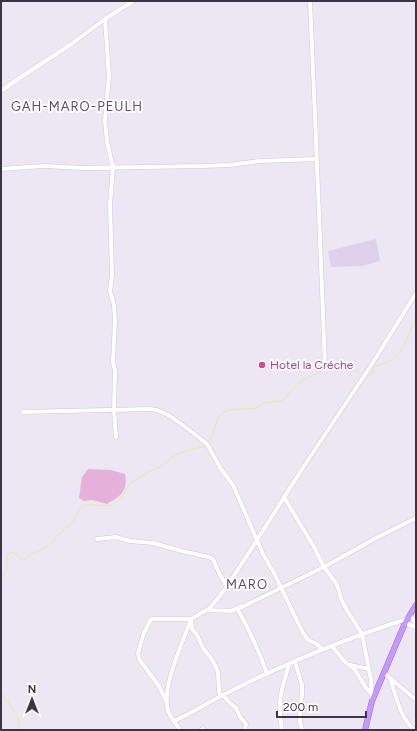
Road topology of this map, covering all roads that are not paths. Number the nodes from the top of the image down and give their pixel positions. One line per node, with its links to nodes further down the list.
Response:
1 (133, 1): 3 (street)
2 (310, 1): 5 (street)
3 (105, 19): 4 (street); 6 (street)
4 (1, 91)
5 (317, 159): 6 (street); 9 (street)
6 (112, 167): 7 (street); 10 (street)
7 (1, 169)
8 (416, 293): 13 (street)
9 (325, 366)
10 (114, 411): 11 (street); 12 (street); 16 (street)
11 (23, 412)
12 (116, 437)
13 (284, 497): 16 (street); 17 (street)
14 (416, 518): 17 (street)
15 (97, 539): 18 (street)
16 (257, 540): 18 (street); 19 (street)
17 (324, 567): 19 (street); 27 (street)
18 (226, 588): 22 (street)
19 (281, 589): 21 (street); 29 (street)
20 (416, 605): 24 (main road)
21 (237, 608): 22 (street); 35 (street)
22 (207, 610): 23 (street)
23 (191, 619): 38 (street); 40 (street); 40 (street)
24 (407, 619): 25 (street); 26 (street); 27 (street); 34 (main road)
25 (416, 623)
26 (416, 627)
27 (362, 634): 28 (street); 33 (street)
28 (332, 646): 29 (street); 31 (street)
29 (322, 650): 30 (street)
30 (294, 662): 32 (street); 46 (street)
31 (349, 664): 33 (street); 37 (street)
32 (289, 665): 35 (street); 45 (street)
33 (369, 669): 37 (street)
34 (384, 673): 36 (street); 41 (main road)
35 (267, 674): 38 (street)
36 (390, 678): 39 (street); 48 (street)
37 (372, 694): 41 (street)
38 (222, 696): 42 (street); 44 (street)
39 (416, 700)
40 (167, 701): 42 (street)
41 (372, 701): 47 (main road)
42 (174, 721): 43 (street)
43 (180, 730)
44 (245, 730)
45 (282, 730)
46 (302, 730)
47 (365, 730)
48 (414, 730)

